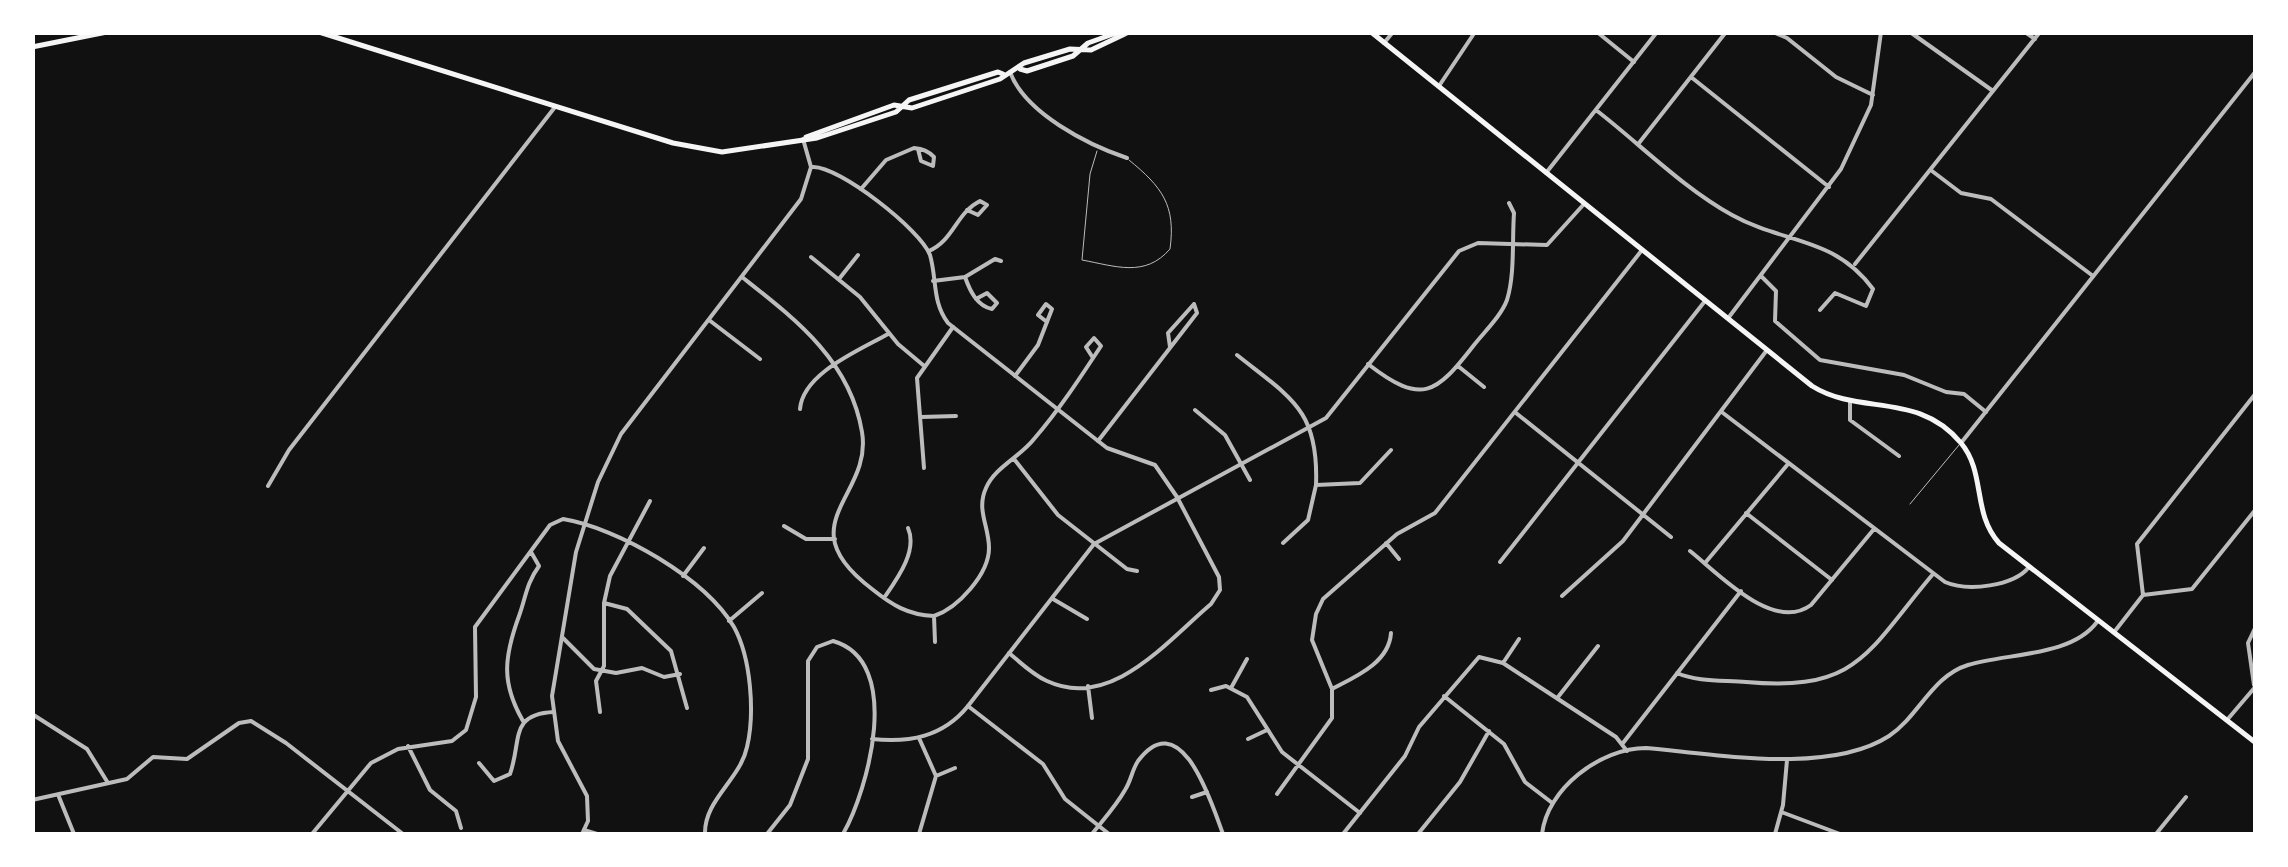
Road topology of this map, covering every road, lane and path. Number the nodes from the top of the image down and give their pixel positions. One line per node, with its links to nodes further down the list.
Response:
1 (107, 32): 20 (main road)
2 (460, 32): 3 (street)
3 (475, 32)
4 (1145, 32): 17 (main road)
5 (1371, 32): 19 (main road)
6 (1393, 32): 19 (street)
7 (1476, 32): 26 (street)
8 (1597, 32): 21 (street)
9 (1657, 32): 21 (street)
10 (1726, 32): 24 (street)
11 (1773, 32): 29 (street)
12 (1881, 32): 29 (street)
13 (1910, 32): 27 (street)
14 (2025, 32): 18 (street)
15 (2040, 32): 18 (street)
16 (324, 33): 30 (main road)
17 (1129, 33): 23 (main road)
18 (2035, 39): 27 (street)
19 (1384, 43): 26 (main road)
20 (32, 47)
21 (1634, 62): 32 (street)
22 (2256, 70): 55 (street)
23 (1007, 73): 25 (main road); 28 (main road); 36 (street)
24 (1690, 77): 34 (street); 41 (street)
25 (956, 85): 28 (main road); 31 (main road)
26 (1438, 87): 40 (main road)
27 (1993, 91): 39 (street)
28 (953, 94): 31 (main road)
29 (1873, 95): 41 (street)
30 (557, 105): 33 (main road); 101 (street)
31 (902, 106): 33 (main road)
32 (1596, 110): 34 (street); 40 (street)
33 (803, 139): 38 (street)
34 (1638, 143): 46 (street)
35 (918, 148): 42 (street)
36 (1098, 148): 37 (street); 37 (lane)
37 (1127, 158)
38 (810, 167): 42 (street); 57 (street)
39 (1932, 170): 53 (street); 55 (street)
40 (1546, 173): 44 (main road)
41 (1829, 186): 46 (street)
42 (861, 190): 49 (street)
43 (1509, 203): 47 (street)
44 (1584, 204): 47 (street); 48 (main road)
45 (967, 210): 49 (street)
46 (1792, 235): 53 (street); 54 (street)
47 (1512, 245): 73 (street); 76 (street)
48 (1642, 250): 61 (main road); 84 (street)
49 (928, 252): 59 (street)
50 (858, 255): 58 (street)
51 (811, 257): 58 (street)
52 (1001, 260): 56 (street)
53 (1854, 264): 62 (street)
54 (1761, 276): 63 (street); 85 (street)
55 (2093, 276): 85 (street)
56 (965, 277): 59 (street); 60 (street)
57 (742, 278): 64 (street); 74 (street)
58 (839, 279): 67 (street)
59 (933, 282): 66 (street)
60 (976, 299)
61 (1705, 301): 63 (main road); 95 (street)
62 (1820, 310)
63 (1728, 319): 69 (main road)
64 (709, 320): 72 (street); 108 (street)
65 (1048, 322): 77 (street)
66 (953, 326): 75 (street); 77 (street)
67 (890, 333): 74 (street); 75 (street)
68 (1170, 347): 68 (street); 90 (street)
69 (1767, 350): 80 (main road); 86 (street)
70 (1237, 355): 89 (street)
71 (1094, 358): 82 (street)
72 (760, 360)
73 (1368, 364): 76 (street); 89 (street)
74 (836, 365): 81 (street); 113 (street)
75 (923, 365): 88 (street)
76 (1458, 366): 78 (street)
77 (1015, 376): 82 (street)
78 (1484, 386)
79 (2256, 393): 131 (street)
80 (1850, 400): 91 (main road); 93 (street)
81 (800, 409)
82 (1058, 409): 90 (street); 94 (street)
83 (1196, 410): 96 (street)
84 (1516, 412): 95 (street); 116 (street)
85 (1986, 412): 91 (street)
86 (1723, 413): 97 (street); 107 (street)
87 (956, 416): 88 (street)
88 (922, 417): 98 (street)
89 (1310, 427): 96 (street); 100 (street)
90 (1098, 441): 102 (street)
91 (1961, 443): 104 (lane); 124 (main road)
92 (1391, 450): 100 (street)
93 (1899, 456)
94 (1014, 459): 117 (street); 136 (street)
95 (1579, 463): 107 (street); 122 (street)
96 (1241, 464): 99 (street); 102 (street)
97 (1788, 464): 106 (street); 111 (street)
98 (924, 468)
99 (1250, 480)
100 (1316, 484): 114 (street)
101 (268, 486)
102 (1177, 497): 117 (street); 153 (street)
103 (650, 501): 115 (street)
104 (1910, 504)
105 (2256, 508): 131 (street)
106 (1746, 513): 123 (street); 128 (street)
107 (1644, 515): 112 (street); 132 (street)
108 (584, 525): 115 (street); 120 (street); 143 (street)
109 (784, 526): 113 (street)
110 (908, 528): 133 (street)
111 (1874, 529): 126 (street); 128 (street)
112 (1671, 536)
113 (835, 539): 133 (street)
114 (1283, 542)
115 (629, 543): 127 (street); 135 (street)
116 (1386, 543): 121 (street); 156 (street)
117 (1094, 544): 125 (street); 134 (street)
118 (704, 548): 127 (street)
119 (1690, 551): 123 (street)
120 (531, 552): 167 (street); 176 (street)
121 (1399, 559)
122 (1500, 562)
123 (1705, 563): 129 (street)
124 (2029, 567): 126 (street); 138 (main road)
125 (1136, 571)
126 (1933, 574): 151 (street)
127 (682, 576): 139 (street)
128 (1832, 580): 129 (street)
129 (1741, 591): 151 (street)
130 (762, 592): 139 (street)
131 (2143, 595): 141 (street)
132 (1562, 596)
133 (884, 598): 136 (street)
134 (1052, 598): 137 (street); 147 (street)
135 (604, 603): 150 (street); 152 (street)
136 (934, 616): 145 (street)
137 (1087, 619)
138 (2099, 619): 141 (main road); 179 (street)
139 (729, 621): 202 (street)
140 (2256, 626): 154 (street)
141 (2115, 631): 166 (main road)
142 (1391, 633): 156 (street)
143 (561, 637): 150 (street); 162 (street)
144 (1519, 639): 149 (street)
145 (936, 642)
146 (1598, 646): 159 (street)
147 (1010, 654): 153 (street); 160 (street)
148 (1247, 658): 155 (street)
149 (1502, 664): 158 (street); 159 (street)
150 (602, 670): 152 (street); 163 (street)
151 (1677, 673): 174 (street)
152 (680, 674): 161 (street)
153 (1088, 686): 165 (street)
154 (2255, 686): 166 (street)
155 (1232, 688): 157 (street); 168 (street)
156 (1332, 689): 181 (street)
157 (1211, 690)
158 (1444, 696): 169 (street); 194 (street)
159 (1557, 699): 174 (street)
160 (968, 706): 171 (street); 195 (street)
161 (687, 708)
162 (554, 712): 167 (street); 197 (street)
163 (600, 712)
164 (32, 714): 184 (street)
165 (1092, 718)
166 (2226, 720): 175 (main road)
167 (523, 721): 180 (street)
168 (1267, 730): 173 (street); 181 (street)
169 (1488, 731): 192 (street); 210 (street)
170 (1166, 736): 177 (street)
171 (919, 738): 172 (street); 183 (street)
172 (872, 739): 203 (street); 204 (street)
173 (1248, 739)
174 (1623, 743): 178 (street)
175 (2256, 744)
176 (408, 746): 185 (street); 196 (street)
177 (1166, 746): 186 (street); 195 (street)
178 (1627, 751): 179 (street); 192 (street)
179 (1787, 760): 193 (street)
180 (479, 763)
181 (1298, 766): 187 (street); 194 (street)
182 (956, 768): 183 (street)
183 (936, 776): 205 (street)
184 (108, 784): 185 (street); 188 (street)
185 (347, 788): 199 (street); 200 (street)
186 (1207, 792): 189 (street); 208 (street)
187 (1278, 794)
188 (59, 796): 191 (street); 198 (street)
189 (1192, 797)
190 (2186, 797): 214 (street)
191 (32, 800)
192 (1551, 802): 211 (street)
193 (1782, 812): 212 (street); 213 (street)
194 (1360, 813): 209 (street)
195 (1098, 826): 206 (street); 207 (street)
196 (461, 828)
197 (583, 832): 201 (street)
198 (74, 834)
199 (312, 834)
200 (404, 834)
201 (597, 834)
202 (705, 834)
203 (767, 834)
204 (843, 834)
205 (919, 834)
206 (1092, 834)
207 (1109, 834)
208 (1224, 834)
209 (1343, 834)
210 (1418, 834)
211 (1542, 834)
212 (1774, 834)
213 (1840, 834)
214 (2156, 834)

